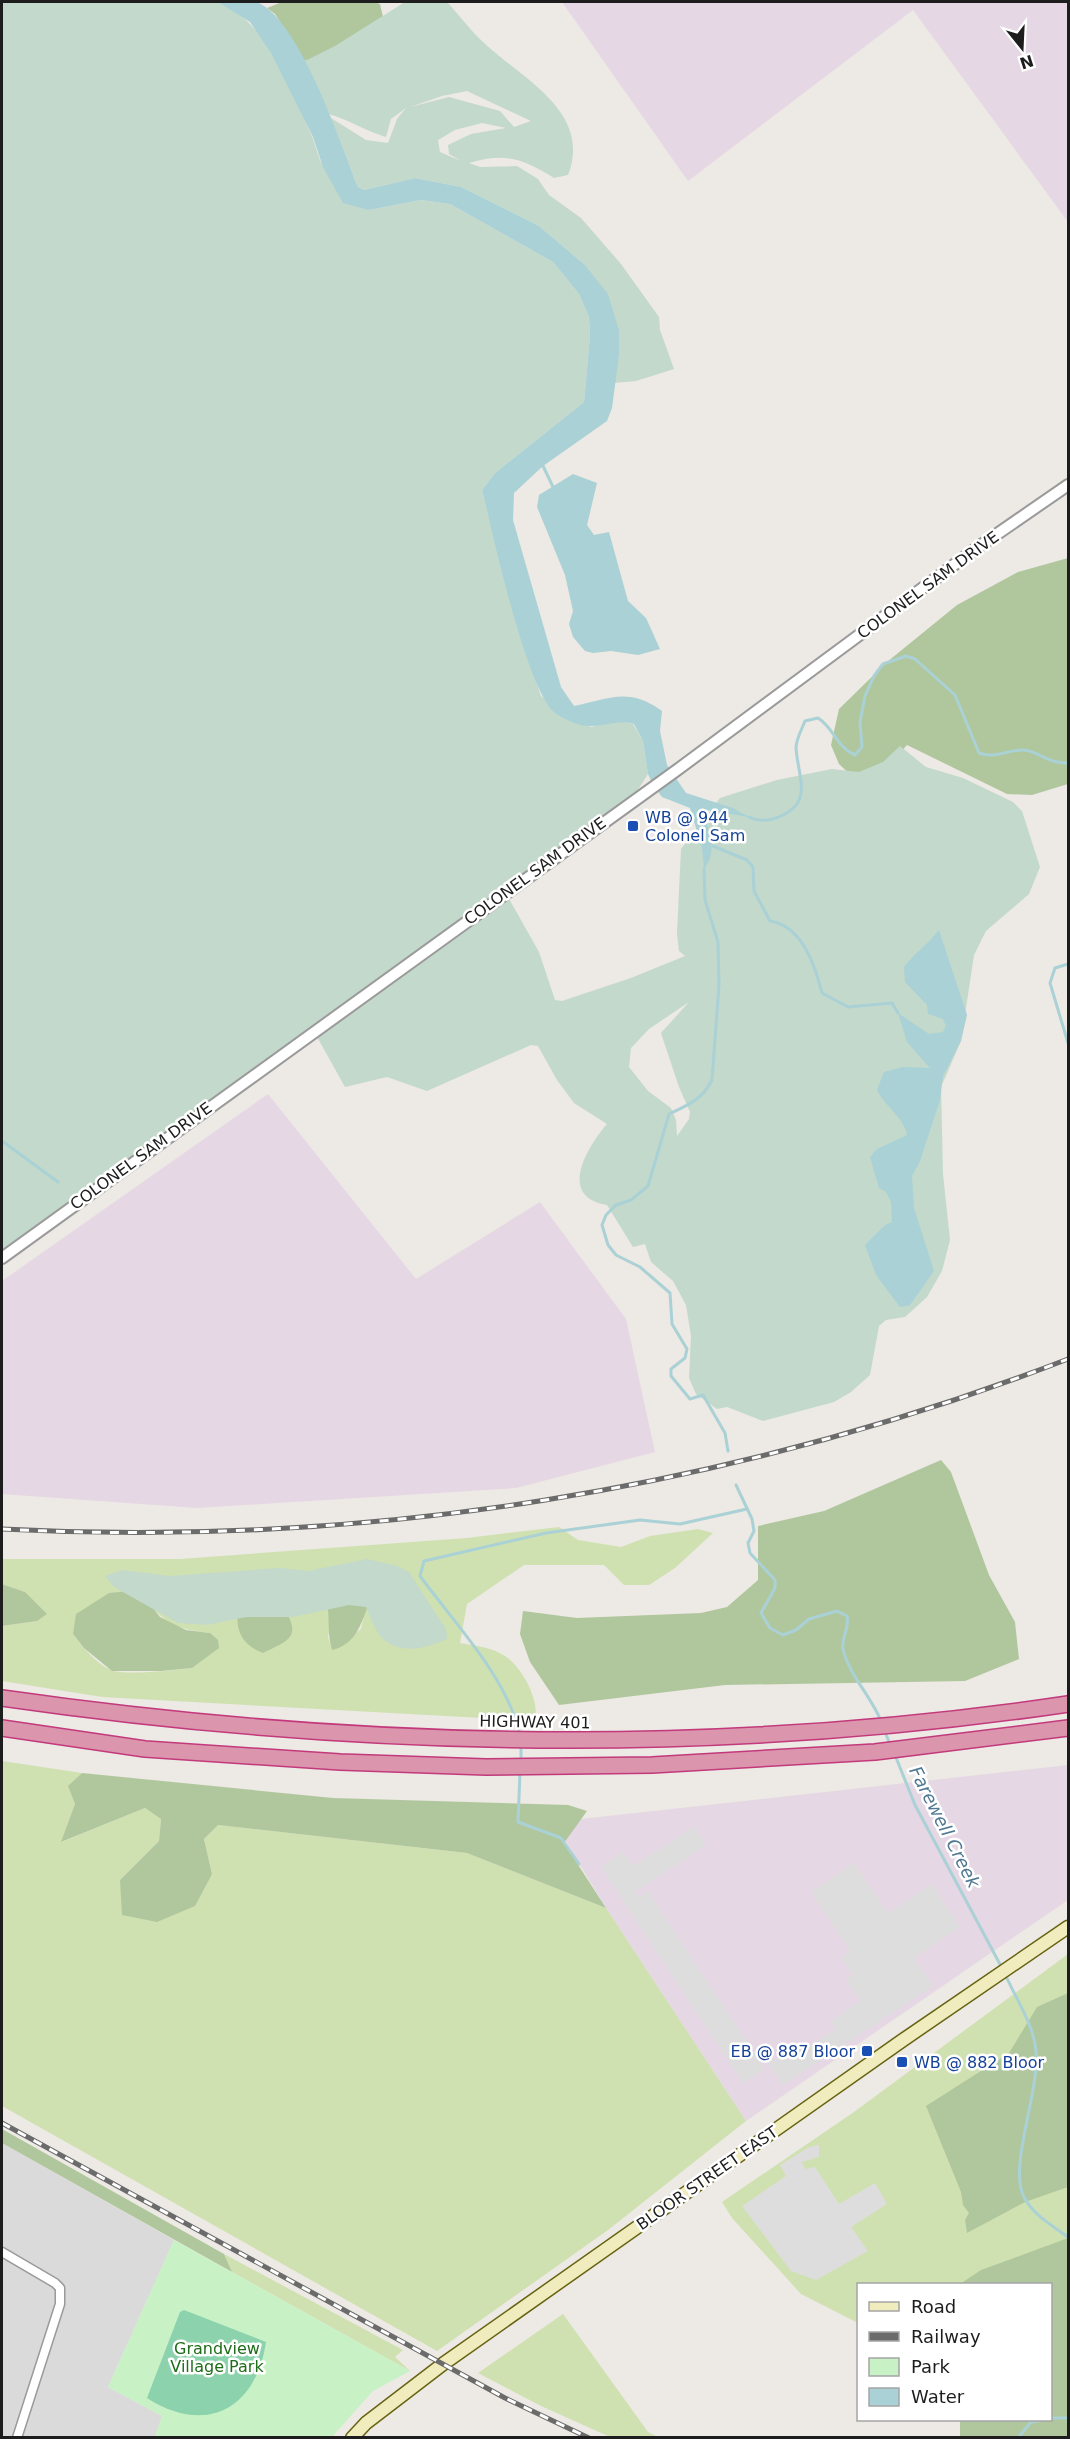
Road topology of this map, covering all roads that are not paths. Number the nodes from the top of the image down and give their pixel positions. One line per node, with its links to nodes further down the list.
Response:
1 (1068, 485): 2 (street, COLONEL SAM DRIVE)
2 (2, 1258)
3 (2, 1698): 4 (highway, HIGHWAY 401)
4 (1068, 1704)
5 (2, 1728): 6 (highway)
6 (1068, 1728)
7 (1068, 1927): 10 (main road, BLOOR STREET EAST)
8 (2, 2252): 9 (street)
9 (17, 2438)
10 (352, 2438)

